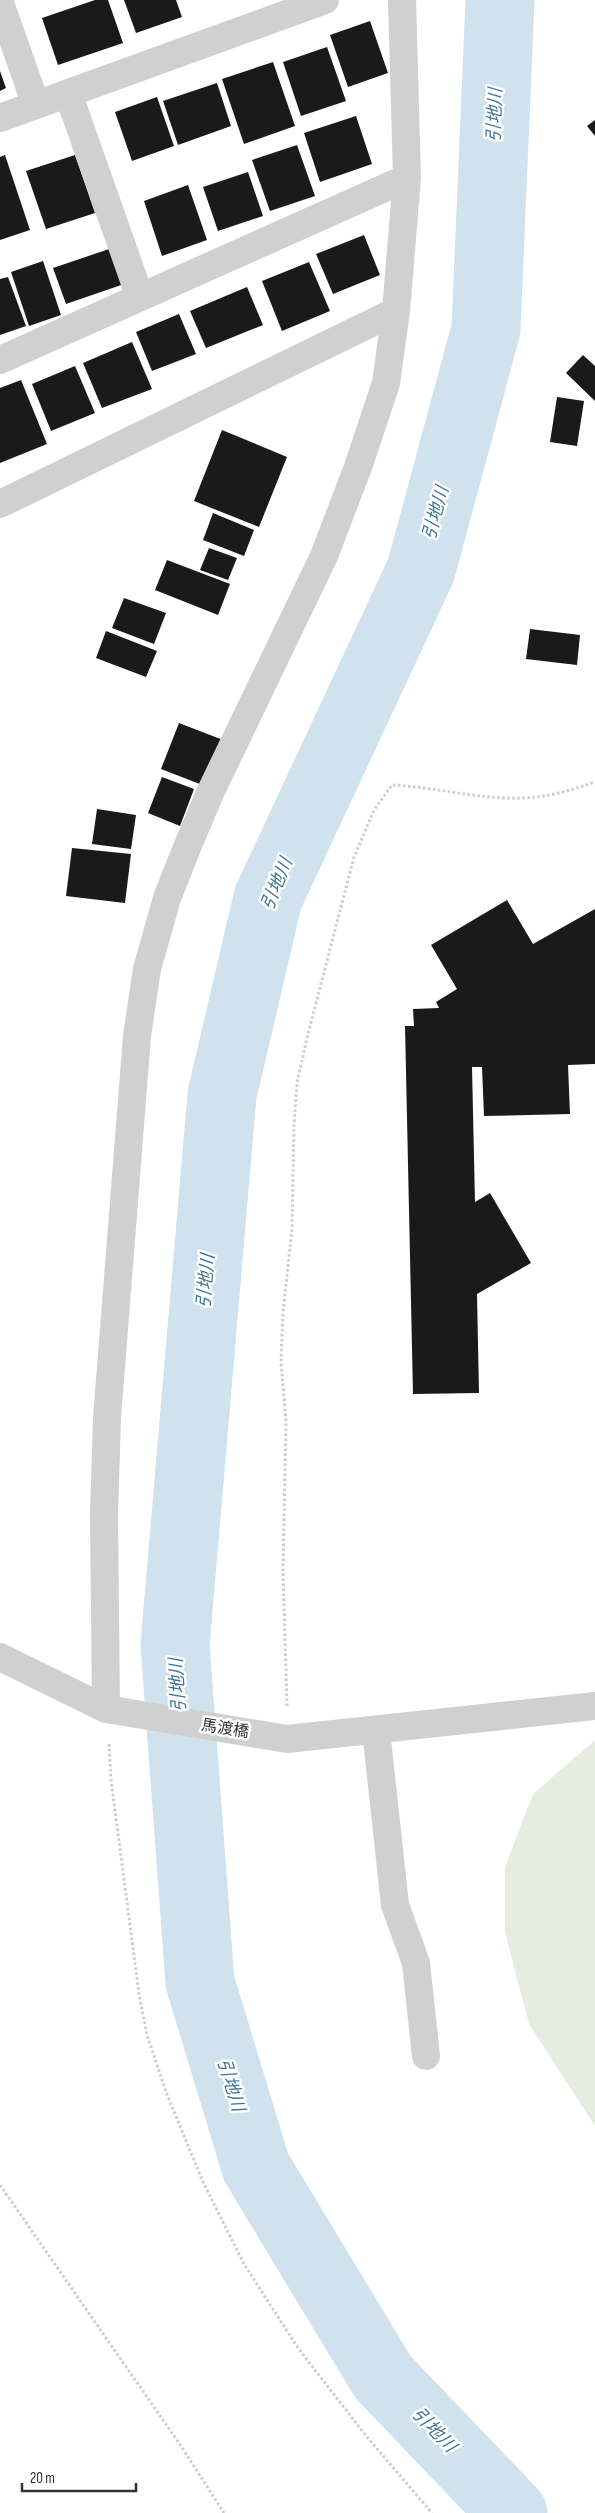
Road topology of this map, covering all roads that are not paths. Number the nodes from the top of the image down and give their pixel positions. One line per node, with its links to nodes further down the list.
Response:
1 (325, 0): 4 (street)
2 (402, 0): 7 (street)
3 (0, 3): 5 (street)
4 (68, 93): 5 (street); 8 (street)
5 (36, 105): 6 (street)
6 (0, 118)
7 (407, 178): 8 (street); 9 (street)
8 (140, 297): 10 (street)
9 (396, 311): 11 (street); 14 (street)
10 (0, 360)
11 (0, 504)
12 (0, 1657): 14 (street, 馬渡橋)
13 (595, 1706): 15 (street, 馬渡橋)
14 (114, 1710): 15 (street, 馬渡橋)
15 (376, 1730): 16 (street)
16 (426, 2056)

